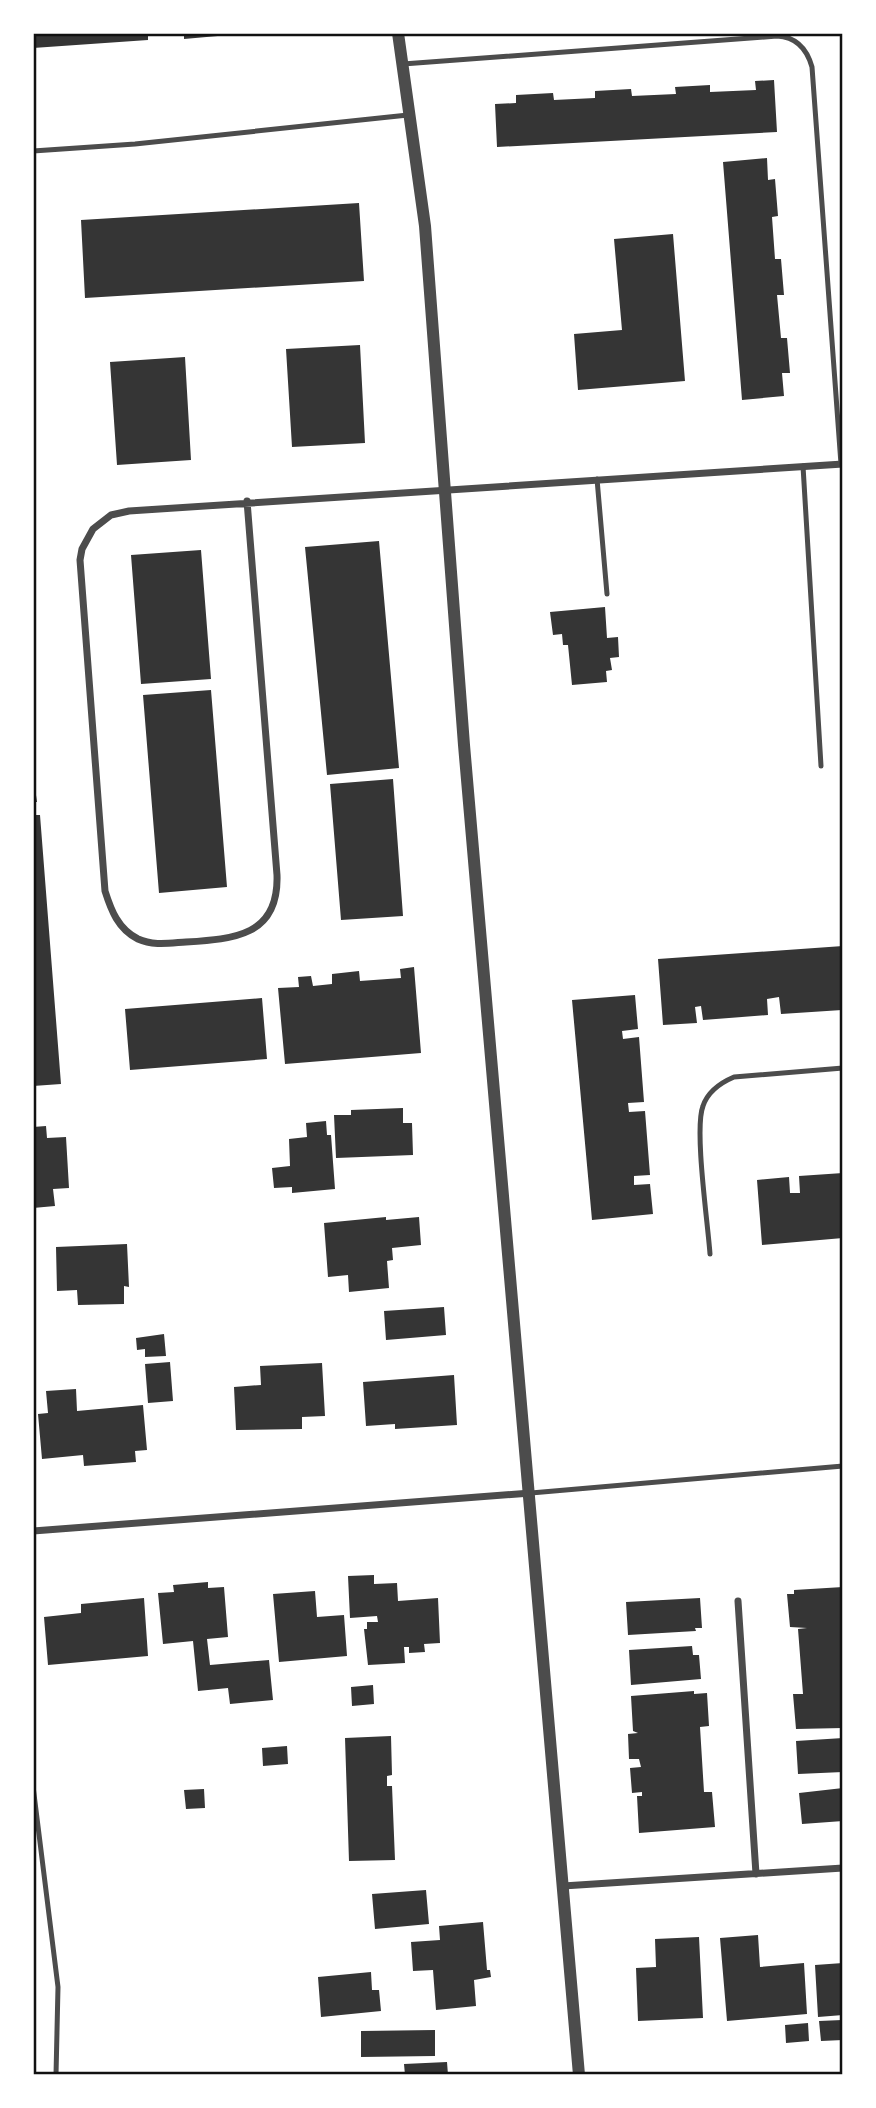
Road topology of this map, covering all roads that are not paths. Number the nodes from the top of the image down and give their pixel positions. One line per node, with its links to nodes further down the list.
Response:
1 (398, 33): 2 (street)
2 (403, 64): 3 (street); 5 (lane)
3 (411, 115): 4 (lane); 8 (street)
4 (33, 150)
5 (842, 464): 6 (street)
6 (803, 466): 7 (street); 11 (lane)
7 (597, 479): 8 (street); 10 (lane)
8 (445, 488): 9 (street); 15 (street)
9 (247, 501): 9 (street)
10 (607, 594)
11 (821, 766)
12 (843, 1068): 13 (lane)
13 (710, 1254)
14 (843, 1466): 15 (lane)
15 (531, 1493): 16 (street); 21 (street)
16 (33, 1531)
17 (738, 1601): 20 (street)
18 (33, 1786): 22 (lane)
19 (843, 1868): 20 (street)
20 (755, 1874): 21 (street)
21 (563, 1886): 23 (street)
22 (56, 2075)
23 (579, 2075)

